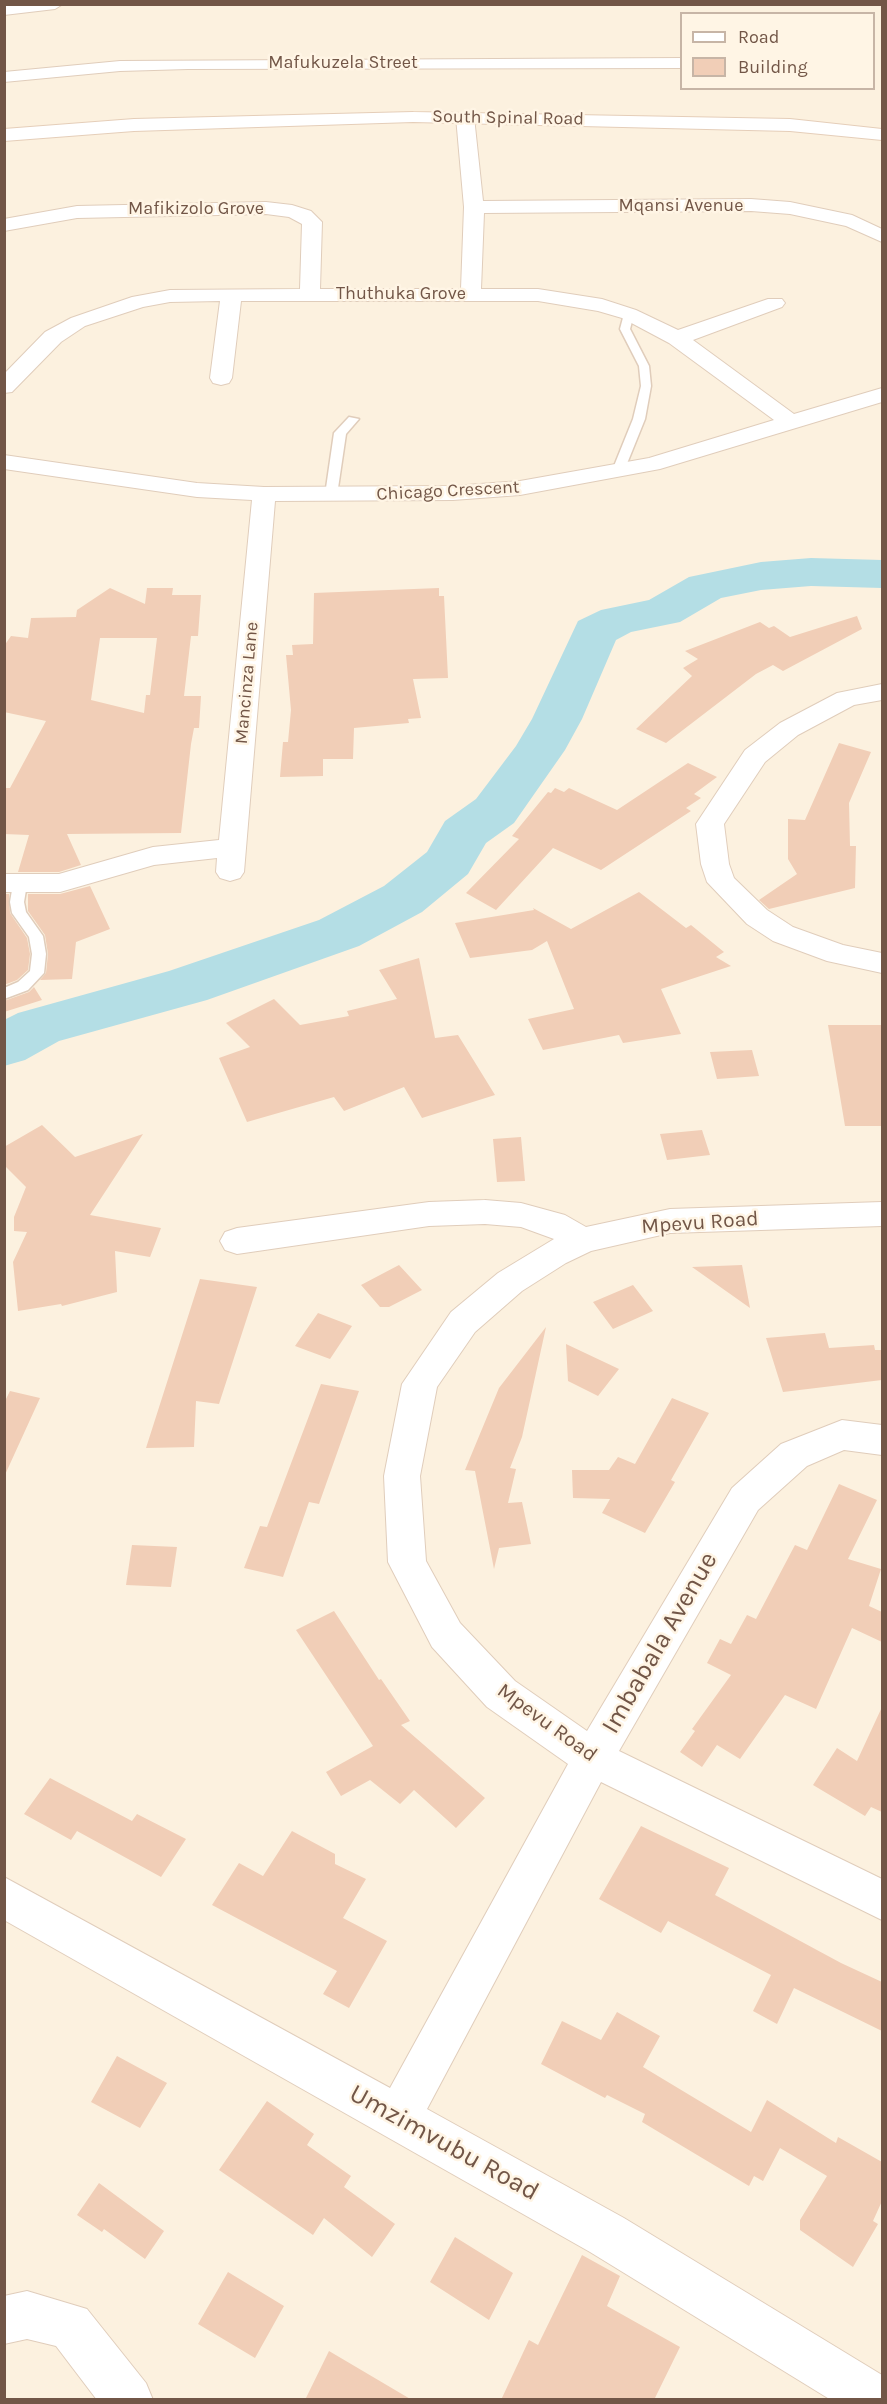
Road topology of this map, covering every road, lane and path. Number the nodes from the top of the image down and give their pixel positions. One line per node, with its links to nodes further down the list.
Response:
1 (55, 4): 2 (street)
2 (4, 10)
3 (680, 63): 4 (street, Mafukuzela Street)
4 (4, 77)
5 (465, 117): 6 (street, South Spinal Road); 8 (street, South Spinal Road); 10 (street)
6 (134, 125): 7 (street, South Spinal Road); 9 (street, South Spinal Road)
7 (4, 135)
8 (882, 135)
9 (4, 150)
10 (474, 207): 12 (street, Mqansi Avenue); 14 (street)
11 (4, 225): 13 (street, Mafikizolo Grove)
12 (882, 236)
13 (310, 294): 14 (street, Thuthuka Grove); 15 (street, Thuthuka Grove)
14 (471, 294): 17 (street, Thuthuka Grove)
15 (231, 295): 19 (street); 20 (street, Thuthuka Grove)
16 (775, 303): 18 (street)
17 (629, 314): 18 (street, Thuthuka Grove); 25 (lane)
18 (677, 338): 23 (street, Thuthuka Grove)
19 (221, 378)
20 (4, 387)
21 (882, 395): 23 (street, Chicago Crescent)
22 (352, 418): 27 (lane)
23 (792, 423): 25 (street, Chicago Crescent)
24 (4, 462): 26 (street, Chicago Crescent)
25 (618, 471): 27 (street, Chicago Crescent)
26 (264, 494): 27 (street, Chicago Crescent); 29 (street, Mancinza Lane)
27 (331, 495)
28 (882, 692): 30 (street)
29 (12, 884): 31 (lane)
30 (882, 963)
31 (4, 994)
32 (882, 1214): 33 (street, Mpevu Road)
33 (583, 1240): 34 (street); 36 (street, Mpevu Road)
34 (237, 1241)
35 (882, 1440): 36 (street, Imbabala Avenue)
36 (593, 1758): 38 (street, Mpevu Road); 39 (street, Imbabala Avenue)
37 (4, 1897): 39 (street, Umzimvubu Road)
38 (882, 1900)
39 (398, 2118): 42 (street, Umzimvubu Road)
40 (4, 2320): 41 (street)
41 (117, 2384)
42 (877, 2400)

